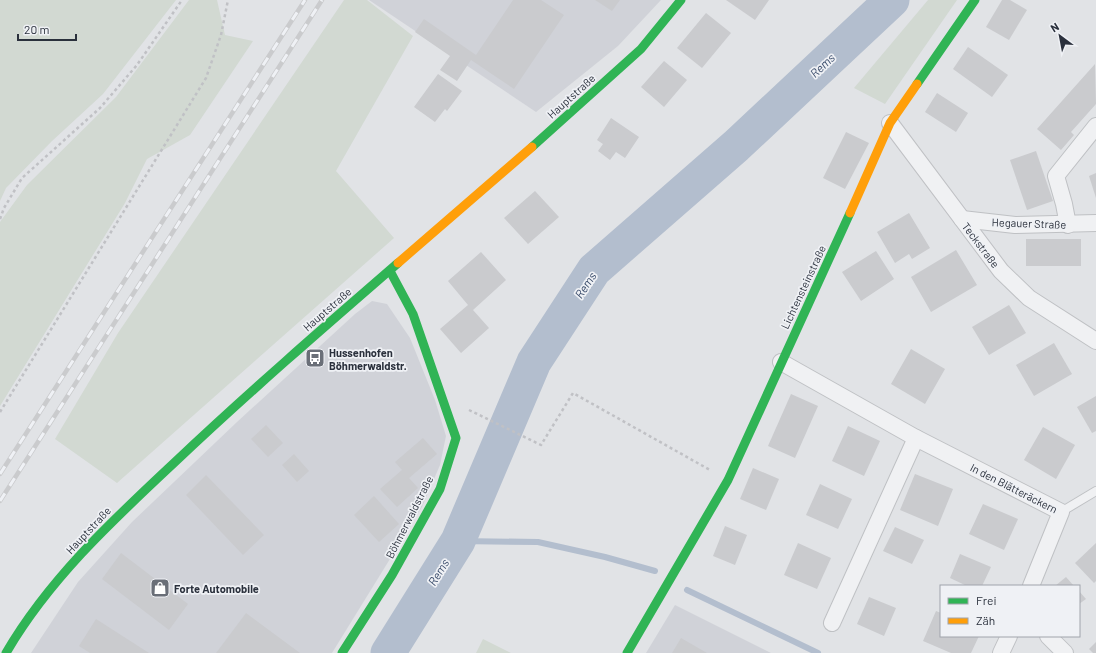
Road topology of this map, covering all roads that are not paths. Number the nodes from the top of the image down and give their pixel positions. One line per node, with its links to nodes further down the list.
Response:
1 (681, 0): 8 (street, Hauptstraße)
2 (975, 0): 3 (street, Lichtensteinstraße)
3 (890, 124): 5 (street, Teckstraße); 10 (street, Lichtensteinstraße)
4 (1096, 126): 7 (street)
5 (962, 219): 7 (street, Hegauer Straße); 9 (street, Teckstraße)
6 (1096, 223): 7 (street, Hegauer Straße)
7 (1068, 225)
8 (390, 270): 18 (street, Hauptstraße); 19 (street, Böhmerwaldstraße)
9 (1096, 341)
10 (782, 362): 11 (street, In den Blätteräckern); 20 (street, Lichtensteinstraße)
11 (916, 438): 13 (street, In den Blätteräckern); 15 (street)
12 (1096, 491): 13 (lane)
13 (1061, 512): 14 (street, In den Blätteräckern)
14 (1031, 585)
15 (832, 623)
16 (1009, 637): 21 (street)
17 (1049, 637): 22 (street)
18 (6, 653)
19 (342, 653)
20 (627, 653)
21 (1001, 653)
22 (1065, 653)

